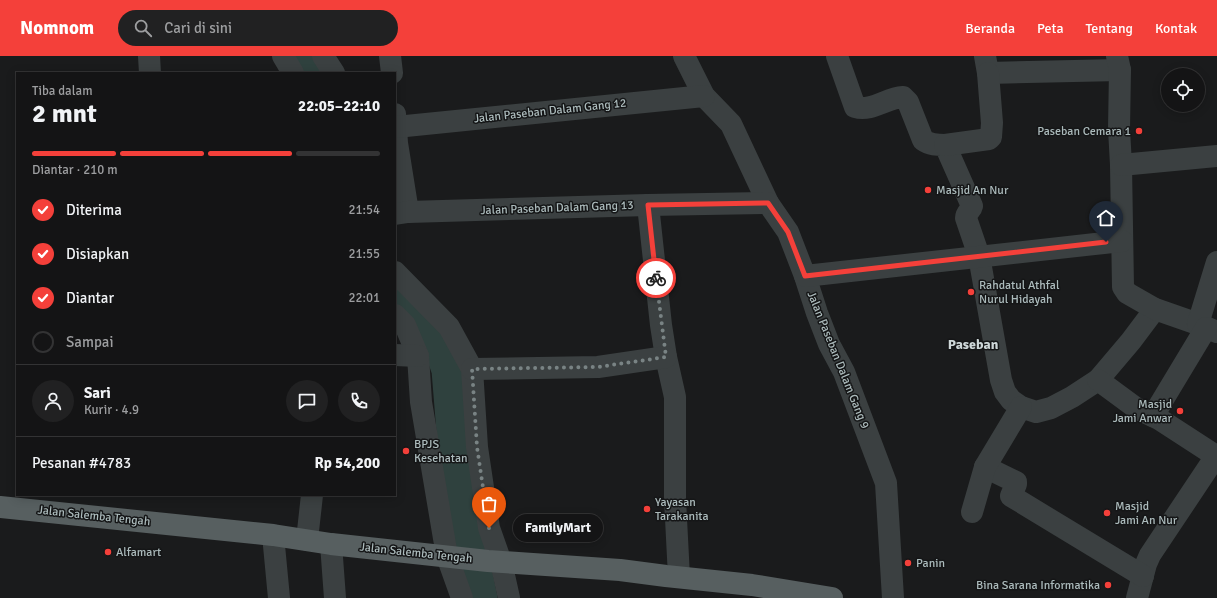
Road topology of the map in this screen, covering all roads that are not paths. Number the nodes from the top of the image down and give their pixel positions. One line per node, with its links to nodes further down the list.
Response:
1 (148, 56): 9 (street)
2 (283, 56): 10 (street)
3 (323, 56): 11 (street)
4 (390, 56): 12 (street)
5 (684, 56): 13 (street, Jalan Paseban Dalam Gang 9)
6 (837, 56): 15 (street)
7 (1119, 63): 8 (street); 17 (street)
8 (987, 65): 15 (street)
9 (150, 72)
10 (292, 72)
11 (333, 72)
12 (392, 72)
13 (704, 96): 14 (street, Jalan Paseban Dalam Gang 12); 18 (street, Jalan Paseban Dalam Gang 9)
14 (396, 120): 20 (street)
15 (945, 145): 22 (street)
16 (1217, 156): 17 (street)
17 (1121, 165): 21 (street)
18 (768, 203): 19 (street, Jalan Paseban Dalam Gang 13); 25 (street, Jalan Paseban Dalam Gang 9)
19 (648, 205): 20 (street, Jalan Paseban Dalam Gang 13); 31 (street)
20 (402, 213)
21 (1122, 241): 22 (street); 26 (street)
22 (979, 256): 25 (street); 34 (street)
23 (1217, 262): 28 (street)
24 (396, 273): 32 (street)
25 (805, 276): 52 (street, Jalan Paseban Dalam Gang 9)
26 (1155, 309): 28 (street); 33 (street)
27 (396, 316): 30 (street)
28 (1207, 328): 35 (street)
29 (396, 355): 30 (street)
30 (418, 356): 43 (street)
31 (666, 357): 32 (street); 46 (street)
32 (472, 369): 44 (street)
33 (1098, 380): 34 (street); 35 (street)
34 (1021, 407): 36 (street)
35 (1153, 416): 45 (street)
36 (985, 467): 39 (street); 45 (street)
37 (312, 496): 41 (street)
38 (0, 506): 40 (main road, Jalan Salemba Tengah)
39 (972, 512)
40 (273, 535): 41 (main road, Jalan Salemba Tengah); 47 (street)
41 (307, 540): 42 (main road, Jalan Salemba Tengah)
42 (331, 544): 43 (main road, Jalan Salemba Tengah); 48 (street)
43 (450, 557): 44 (main road, Jalan Salemba Tengah); 49 (street)
44 (495, 561): 46 (main road, Jalan Salemba Tengah); 50 (street)
45 (1143, 576): 53 (street)
46 (679, 577): 51 (main road, Jalan Salemba Tengah)
47 (278, 598)
48 (335, 598)
49 (462, 598)
50 (509, 598)
51 (832, 598)
52 (893, 598)
53 (1137, 598)

